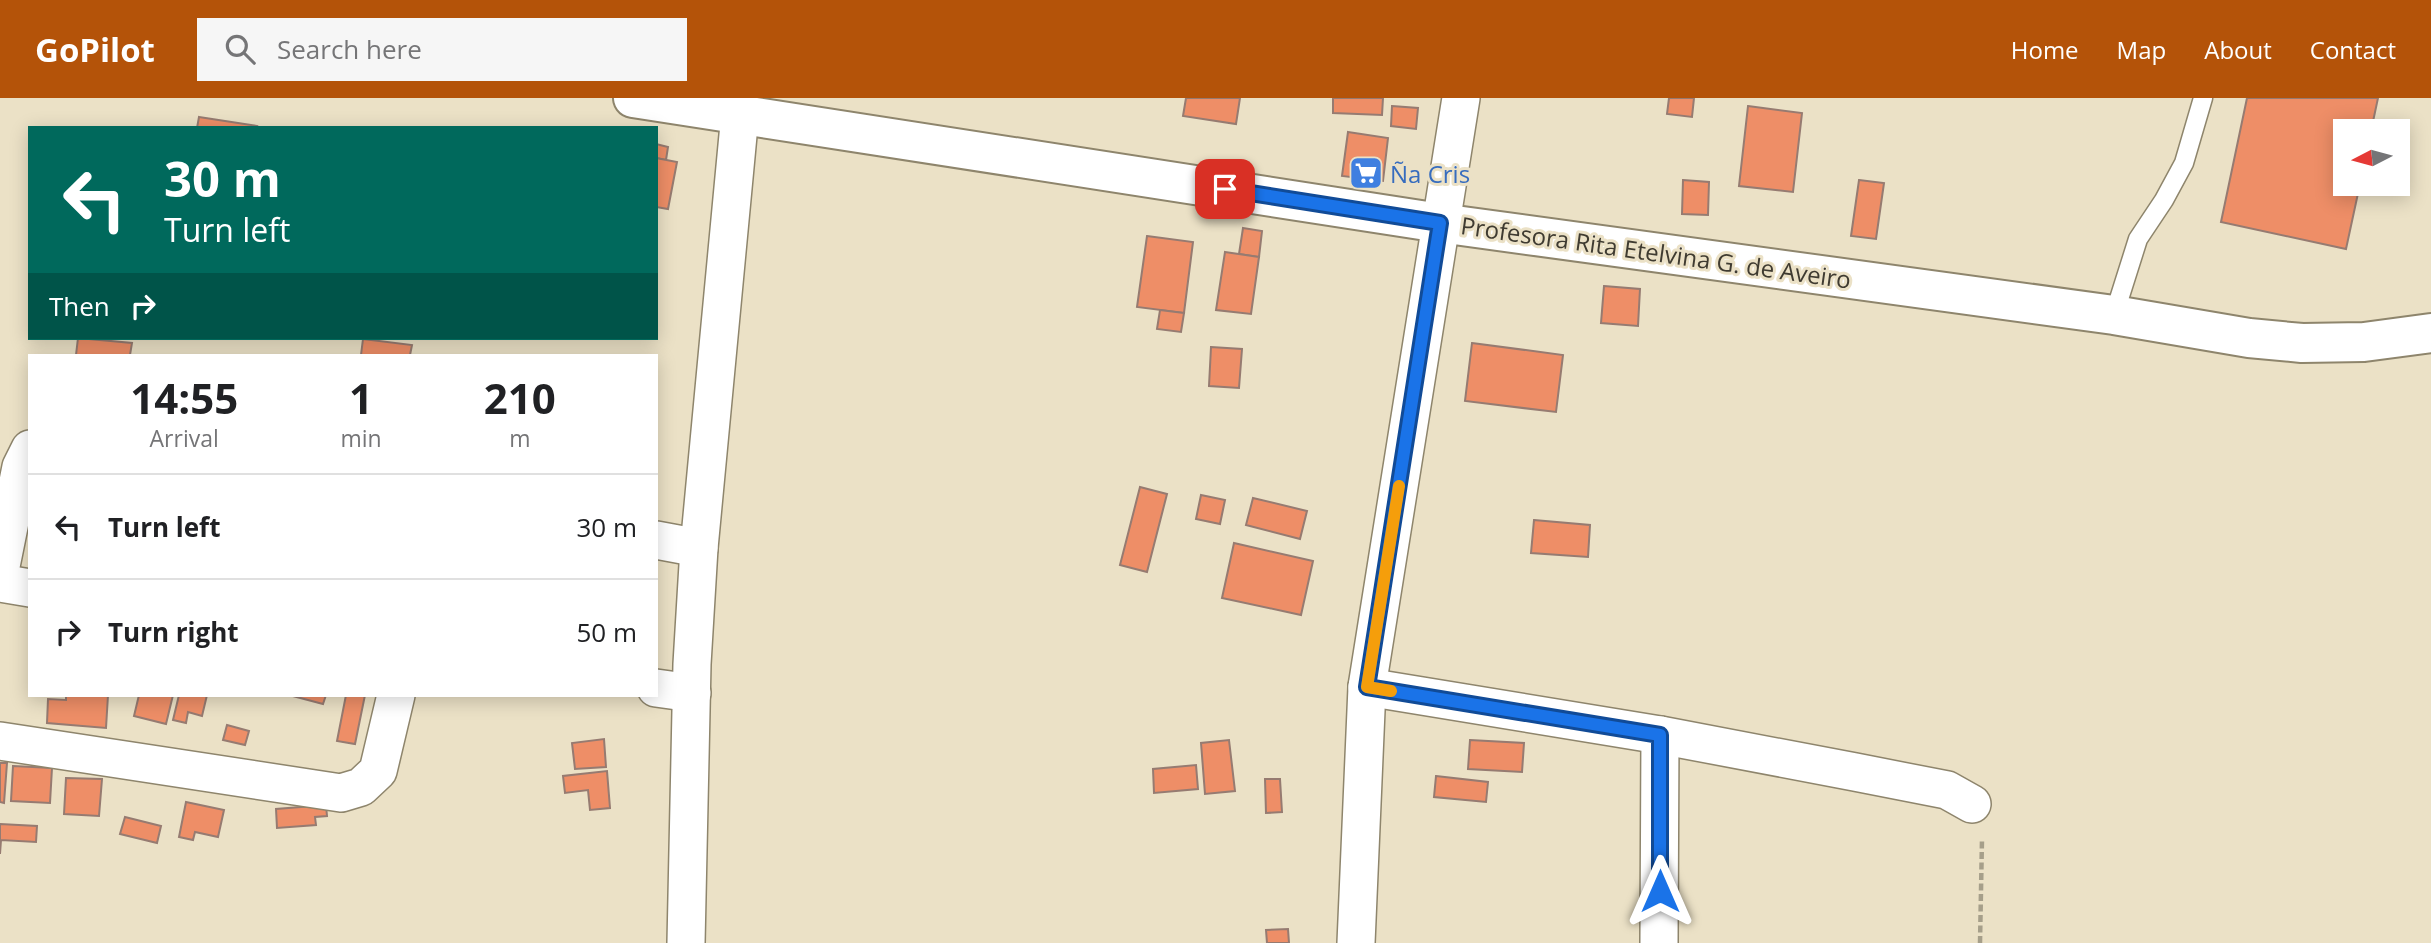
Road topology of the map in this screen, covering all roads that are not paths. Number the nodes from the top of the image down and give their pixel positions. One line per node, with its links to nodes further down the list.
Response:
1 (633, 98): 4 (street, Profesora Rita Etelvina G. de Aveiro)
2 (1461, 98): 6 (street)
3 (2203, 98): 7 (lane)
4 (693, 103): 5 (street, Profesora Rita Etelvina G. de Aveiro)
5 (740, 114): 6 (street, Profesora Rita Etelvina G. de Aveiro); 11 (street)
6 (1440, 223): 7 (street, Profesora Rita Etelvina G. de Aveiro); 15 (street)
7 (2115, 315): 8 (street, Profesora Rita Etelvina G. de Aveiro)
8 (2431, 332)
9 (28, 453): 12 (street)
10 (658, 540): 11 (street)
11 (699, 548): 17 (street)
12 (0, 571)
13 (0, 583): 14 (street)
14 (28, 588)
15 (1367, 687): 19 (street); 23 (street)
16 (658, 688): 17 (street)
17 (692, 694): 22 (street)
18 (396, 697): 20 (street)
19 (1660, 735): 21 (street); 24 (street)
20 (0, 741)
21 (1972, 804)
22 (686, 943)
23 (1356, 943)
24 (1659, 943)

